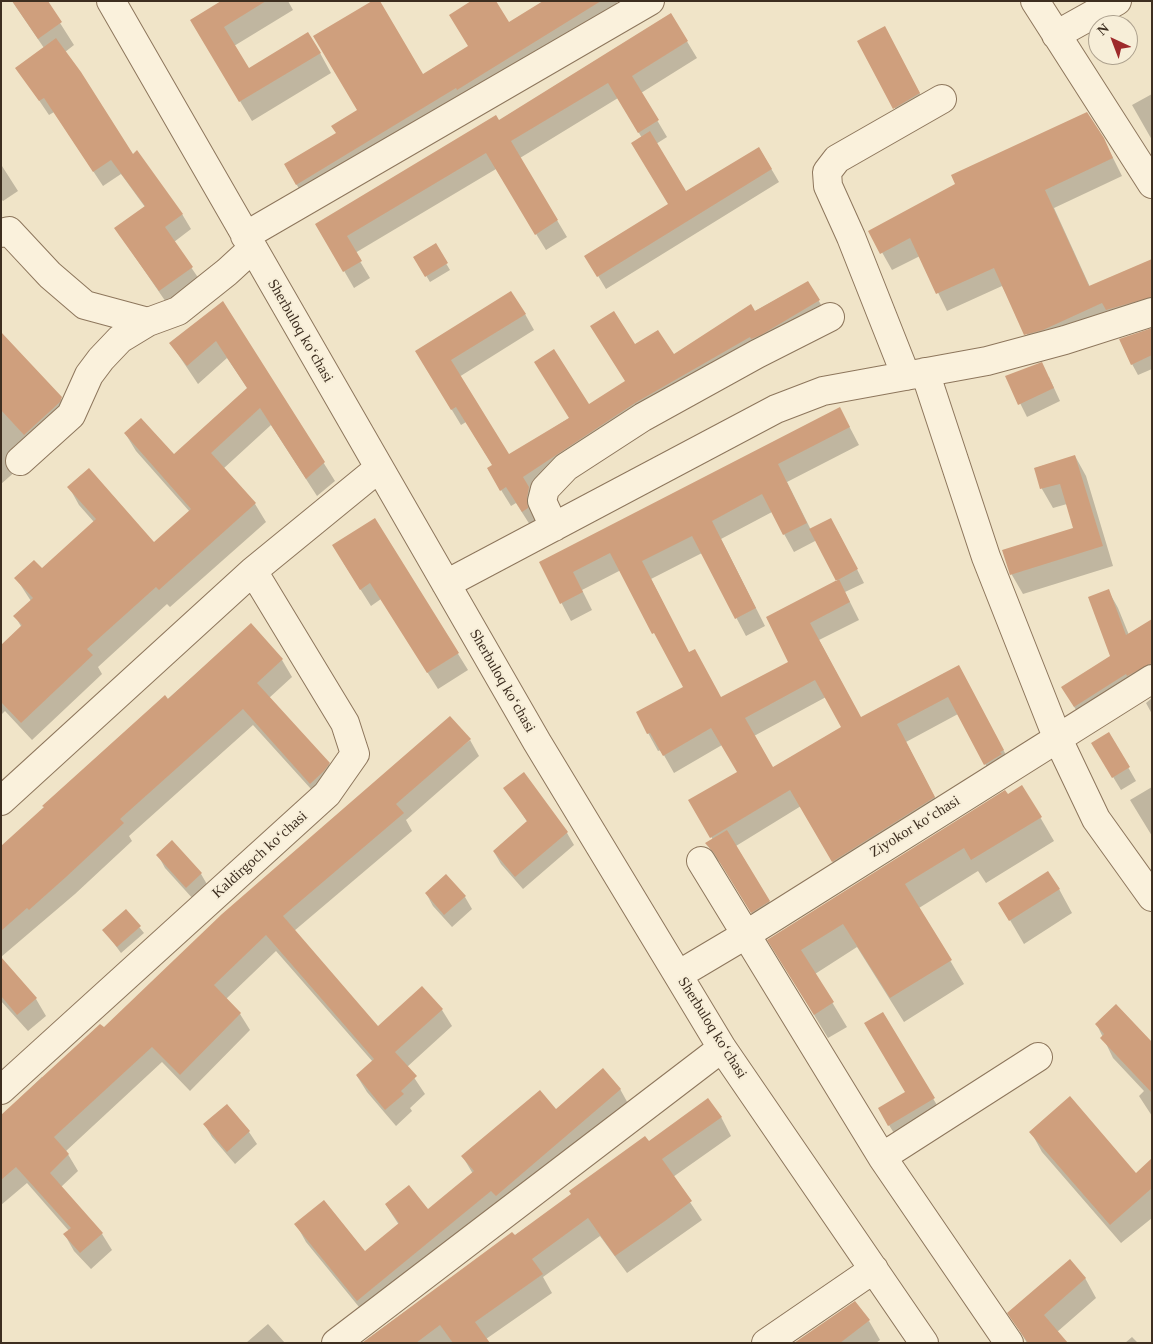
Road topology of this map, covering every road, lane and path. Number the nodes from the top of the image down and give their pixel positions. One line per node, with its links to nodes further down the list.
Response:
1 (111, 1): 9 (street, Sherbuloq koʻchasi)
2 (650, 1): 9 (street)
3 (1035, 1): 5 (street)
4 (1117, 1): 5 (street)
5 (1056, 35): 7 (street)
6 (942, 99): 13 (street)
7 (1152, 184)
8 (1, 233): 12 (street)
9 (249, 242): 12 (street); 15 (street, Sherbuloq koʻchasi)
10 (1152, 312): 13 (street)
11 (830, 317): 16 (street)
12 (148, 322): 14 (street)
13 (915, 374): 16 (street); 20 (street)
14 (20, 461)
15 (379, 468): 17 (street); 18 (street, Sherbuloq koʻchasi)
16 (554, 526): 18 (street)
17 (253, 570): 21 (street); 28 (street, Kaldirgoch koʻchasi)
18 (446, 584): 25 (street, Sherbuloq koʻchasi)
19 (1152, 679): 20 (street, Ziyokor koʻchasi)
20 (1058, 737): 23 (street); 24 (street, Ziyokor koʻchasi)
21 (1, 801)
22 (701, 861): 24 (street)
23 (1152, 898)
24 (747, 934): 25 (street, Ziyokor koʻchasi); 29 (street)
25 (678, 975): 26 (street, Sherbuloq koʻchasi)
26 (722, 1048): 30 (street, Sherbuloq koʻchasi); 31 (street)
27 (1038, 1057): 29 (street)
28 (1, 1090)
29 (882, 1157): 34 (street)
30 (874, 1269): 32 (street); 33 (street, Sherbuloq koʻchasi)
31 (336, 1343)
32 (766, 1343)
33 (924, 1343)
34 (1009, 1343)

